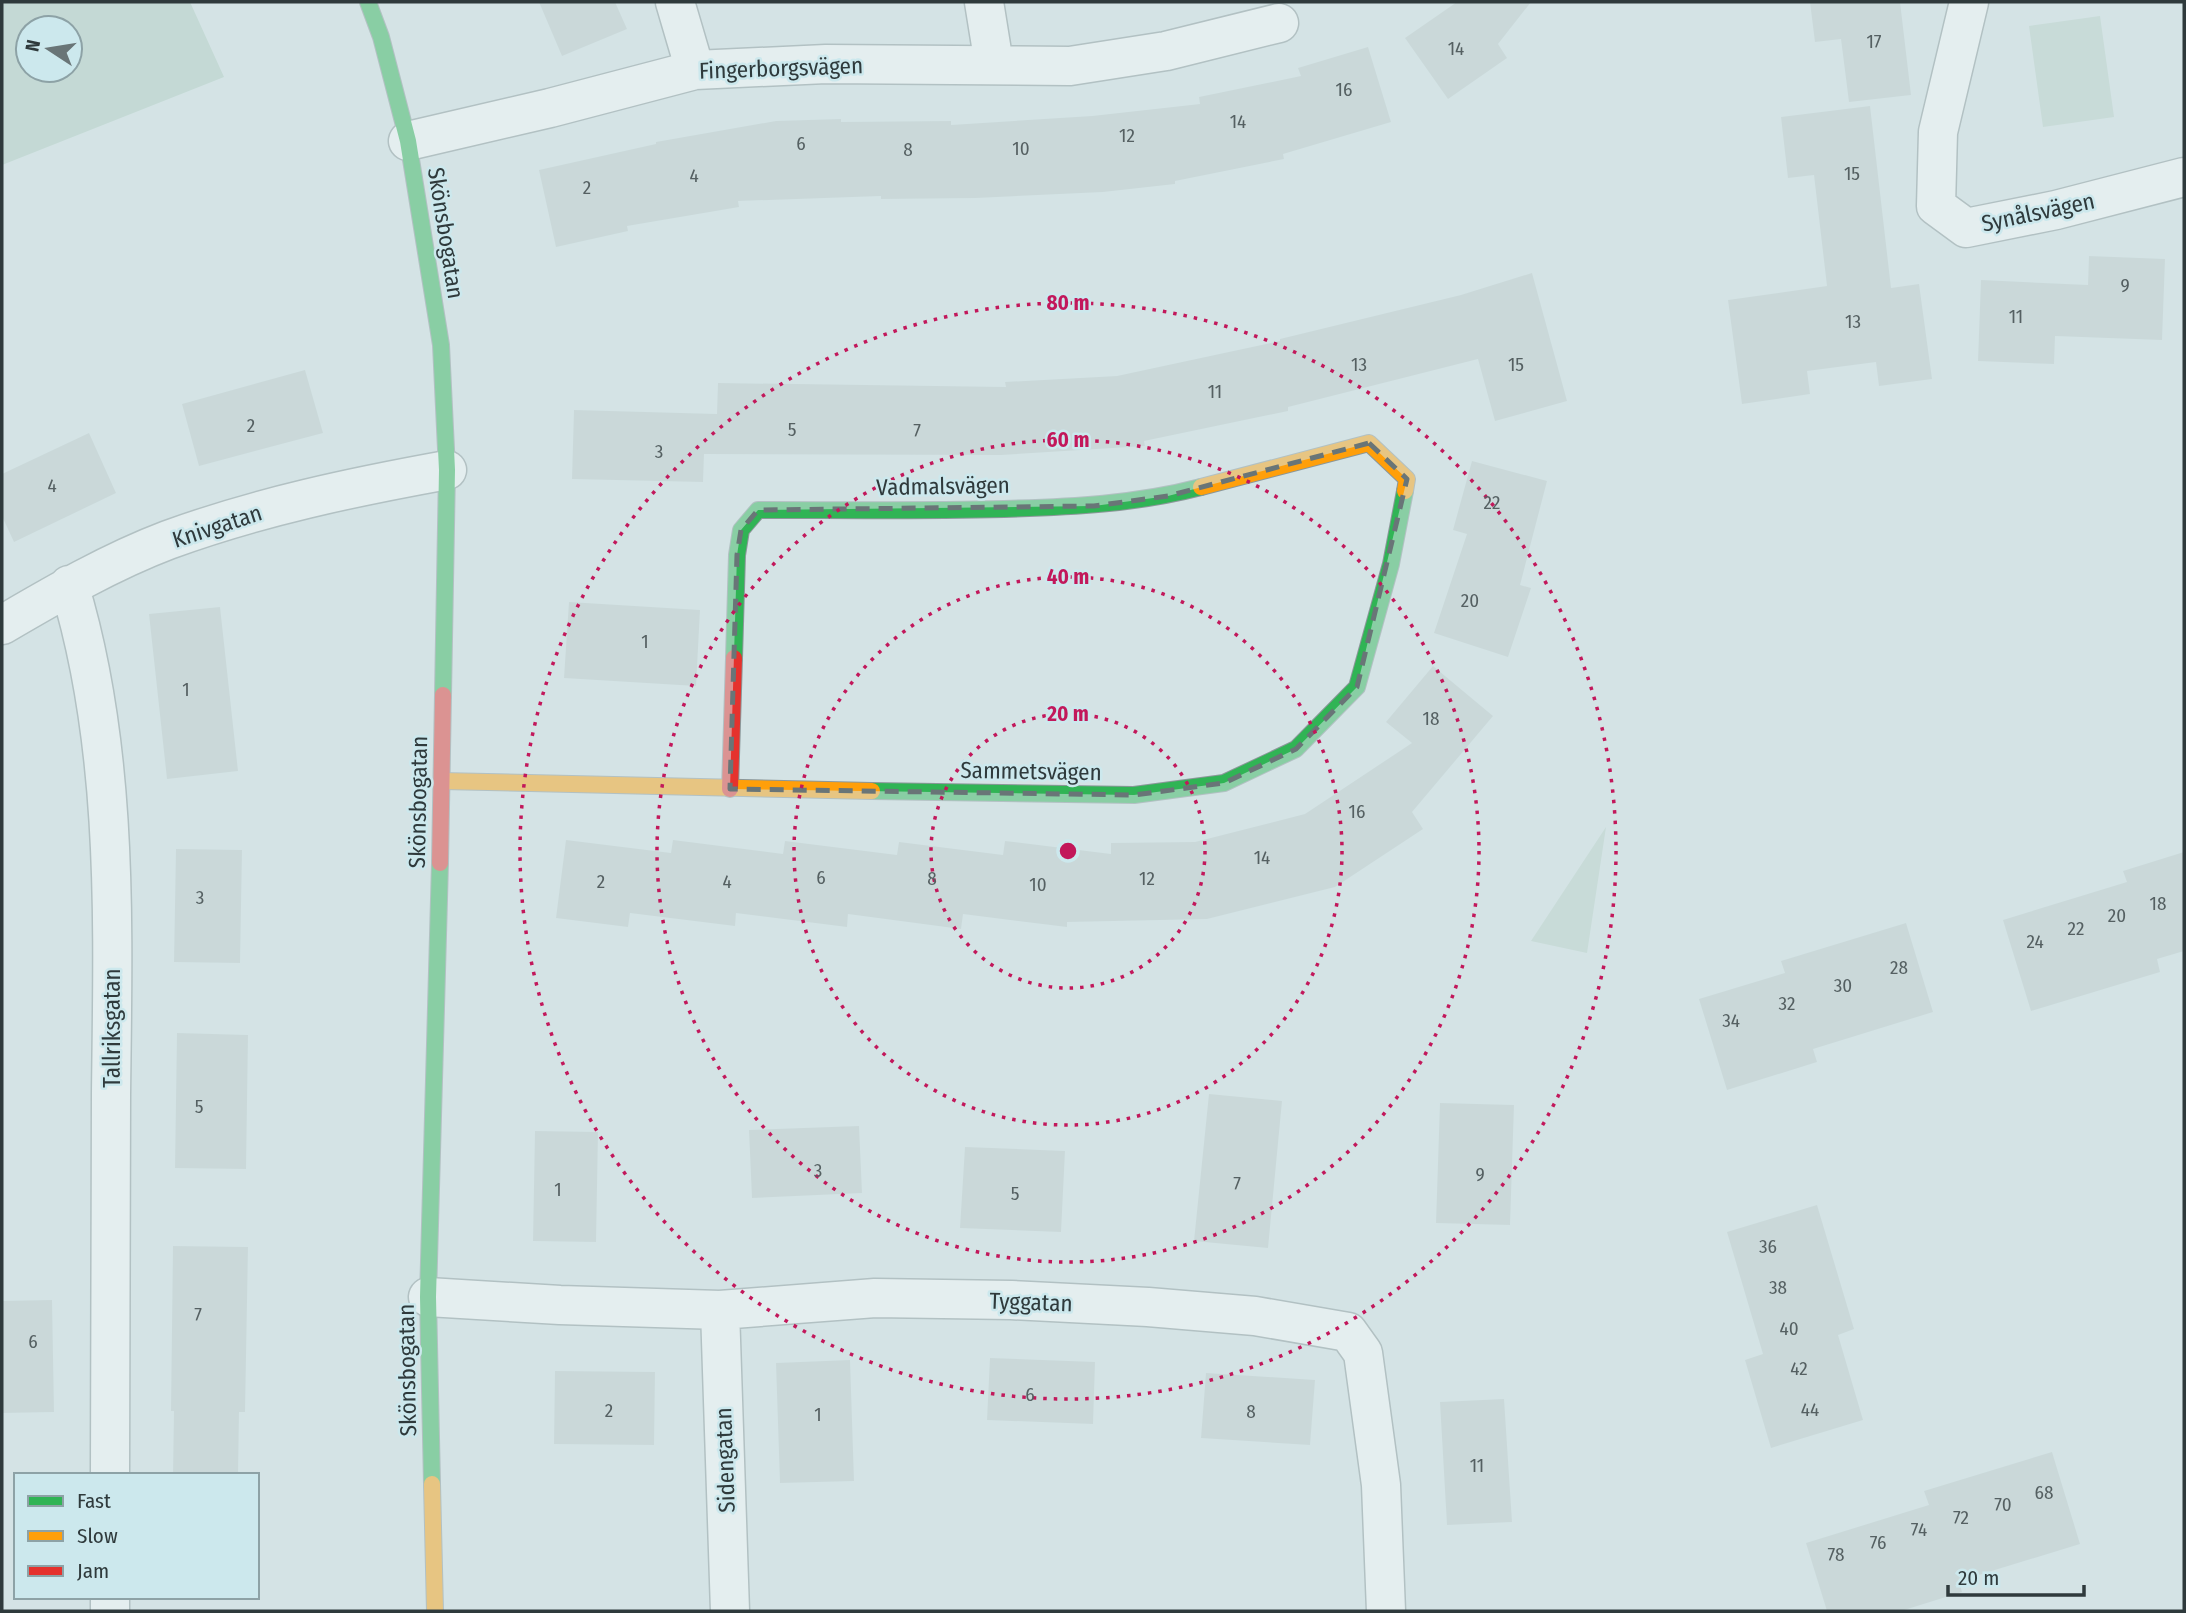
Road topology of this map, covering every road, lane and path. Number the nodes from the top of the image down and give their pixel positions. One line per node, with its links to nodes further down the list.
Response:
1 (368, 2): 8 (street, Skönsbogatan)
2 (675, 2): 7 (street)
3 (984, 2): 6 (street)
4 (1969, 2): 9 (street, Synålsvägen)
5 (1279, 23): 6 (street, Fingerborgsvägen)
6 (994, 64): 7 (street, Fingerborgsvägen)
7 (695, 70): 8 (street, Fingerborgsvägen)
8 (408, 141): 11 (street, Skönsbogatan)
9 (2184, 177)
10 (1397, 469): 15 (street, Sammetsvägen); 15 (street, Vadmalsvägen)
11 (447, 470): 12 (street, Knivgatan); 14 (street, Skönsbogatan)
12 (69, 585): 13 (street, Knivgatan); 18 (street, Tallriksgatan)
13 (2, 625)
14 (442, 781): 15 (street, Sammetsvägen); 16 (street, Skönsbogatan)
15 (730, 789)
16 (428, 1297): 17 (street, Tyggatan); 19 (street, Skönsbogatan)
17 (720, 1310): 20 (street, Sidengatan); 21 (street, Tyggatan)
18 (110, 1473)
19 (435, 1611)
20 (730, 1611)
21 (1386, 1611)

